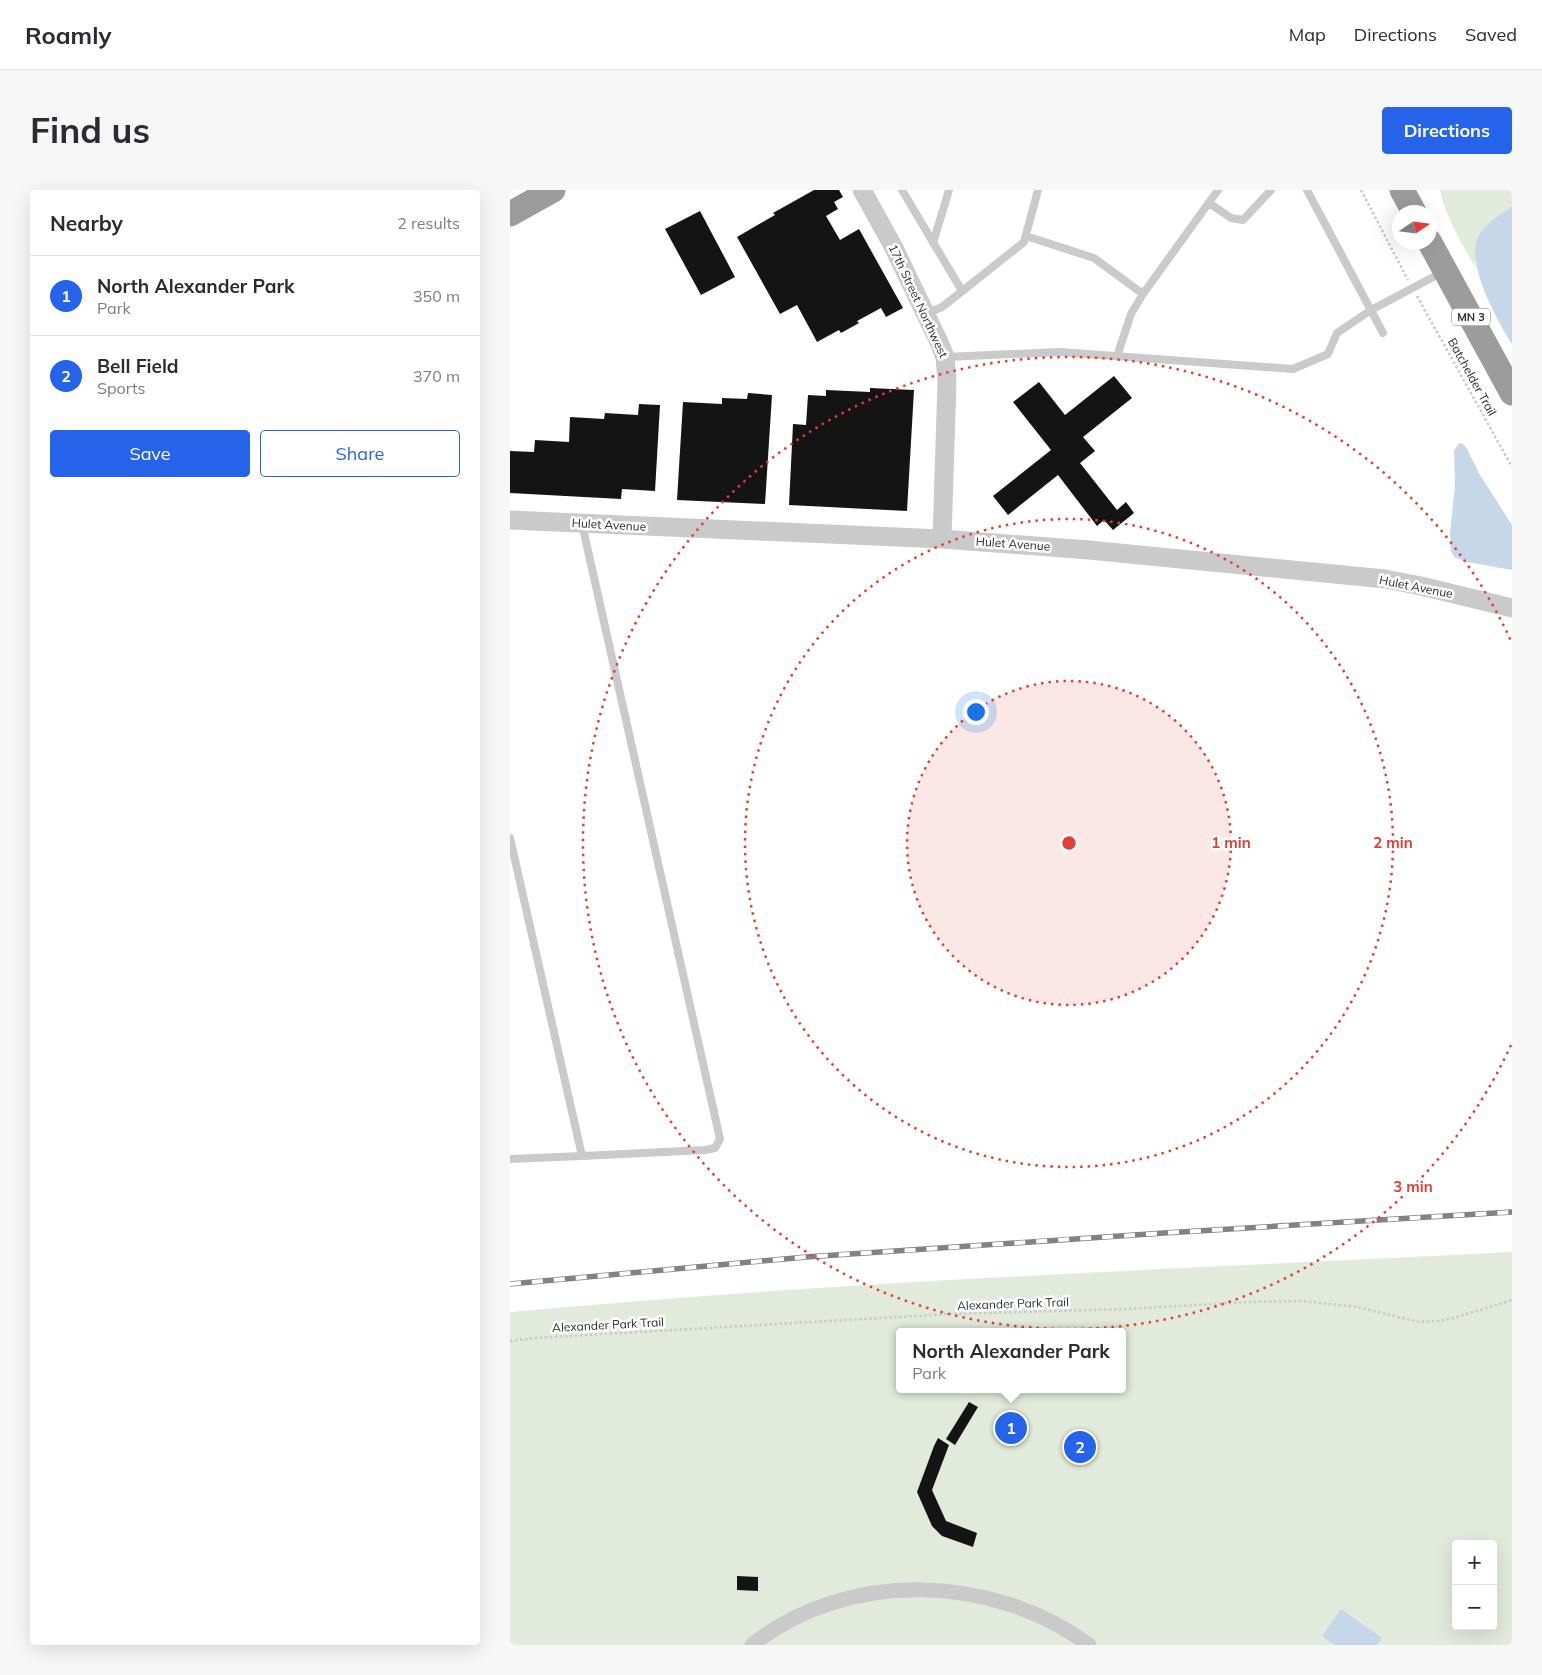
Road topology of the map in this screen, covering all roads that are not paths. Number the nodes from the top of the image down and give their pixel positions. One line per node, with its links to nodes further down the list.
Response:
1 (546, 190): 13 (highway)
2 (554, 190): 13 (highway)
3 (862, 190): 21 (street, 17th Street Northwest)
4 (902, 190): 15 (lane)
5 (949, 190): 15 (lane)
6 (1038, 190): 14 (lane)
7 (1218, 190): 11 (lane)
8 (1271, 190): 11 (lane)
9 (1307, 190): 20 (lane)
10 (1402, 190): 12 (highway)
11 (1210, 202): 19 (lane)
12 (1410, 205)
13 (514, 211)
14 (1026, 236): 18 (lane); 19 (lane)
15 (933, 243): 18 (lane)
16 (1435, 250): 17 (highway, MN 3)
17 (1446, 271): 20 (lane); 25 (highway, MN 3)
18 (962, 291): 21 (lane)
19 (1143, 294): 23 (lane)
20 (1371, 310): 22 (lane); 23 (lane)
21 (926, 314): 24 (street, 17th Street Northwest)
22 (1383, 333)
23 (1117, 356): 24 (lane)
24 (945, 357): 28 (street, 17th Street Northwest)
25 (1512, 393)
26 (510, 520): 27 (street, Hulet Avenue)
27 (582, 523): 28 (street, Hulet Avenue); 31 (lane)
28 (942, 539): 29 (street, Hulet Avenue)
29 (1512, 608)
30 (510, 838): 31 (lane)
31 (582, 1156): 32 (lane)
32 (510, 1159)
33 (752, 1645): 34 (street)
34 (1089, 1645)

